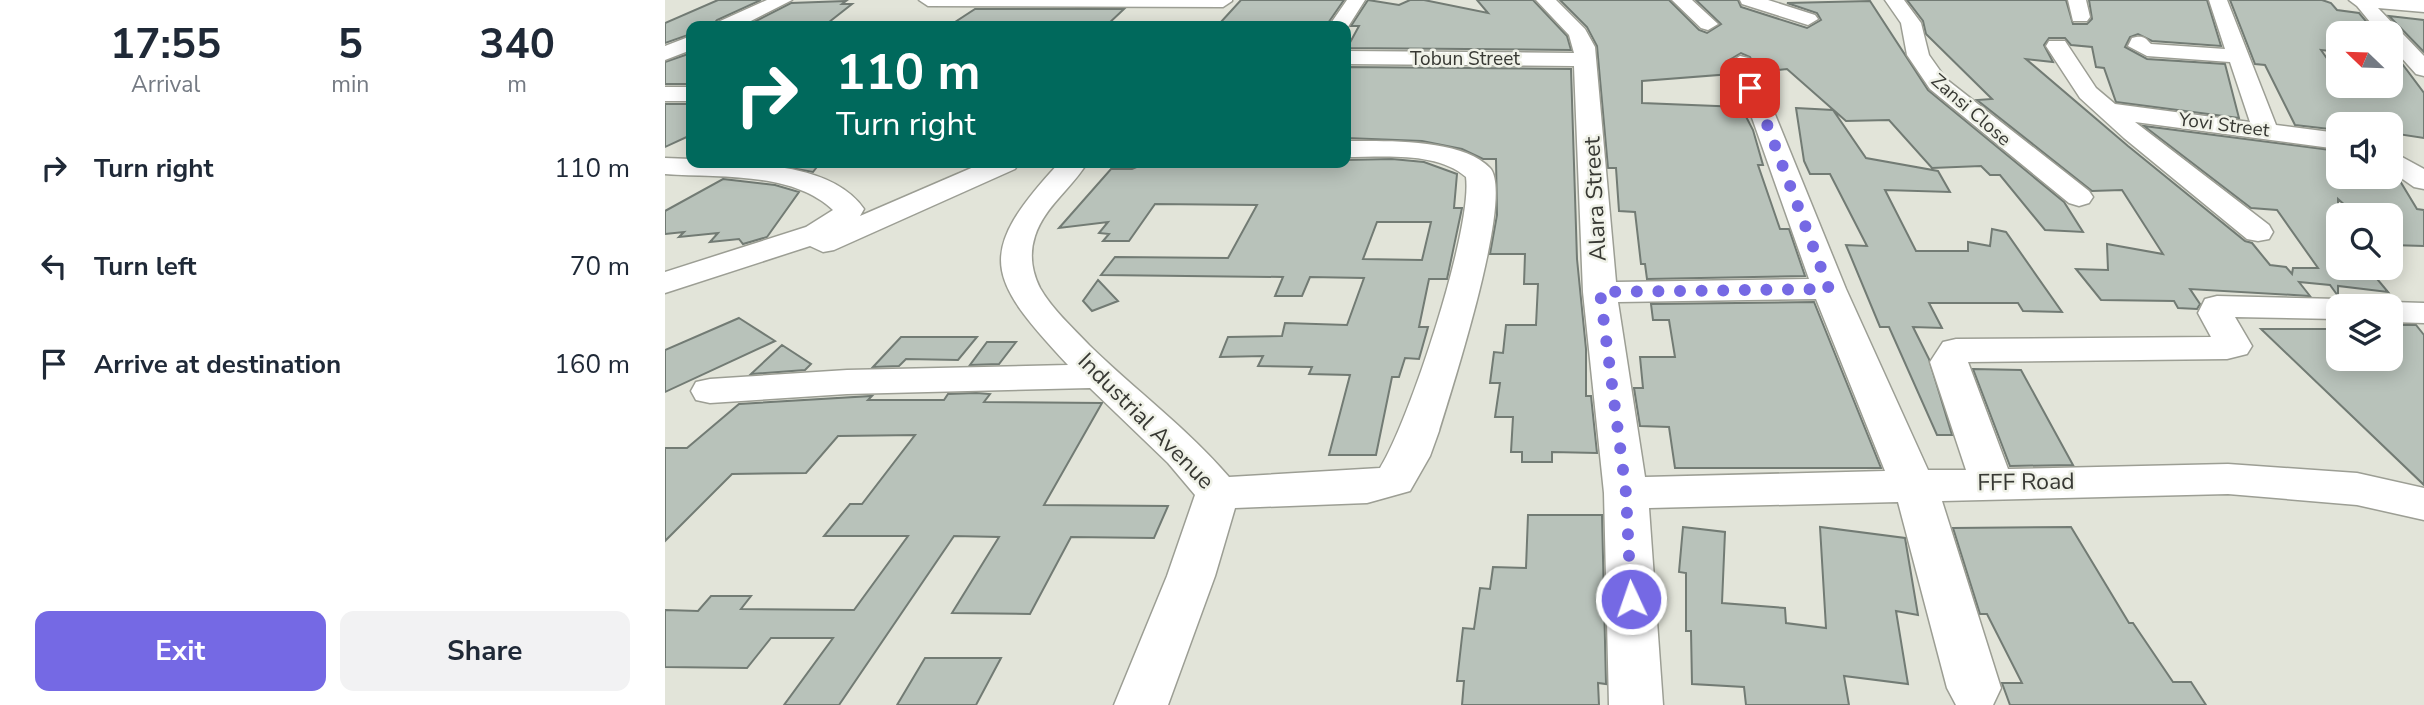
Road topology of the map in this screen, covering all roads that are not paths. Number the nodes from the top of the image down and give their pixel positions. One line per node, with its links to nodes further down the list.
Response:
1 (783, 0): 17 (street)
2 (928, 0): 10 (street)
3 (1356, 0): 18 (street)
4 (1545, 0): 28 (street, Alara Street)
5 (1681, 0): 19 (street)
6 (1749, 0): 16 (street)
7 (1894, 0): 48 (street, Zansi Close)
8 (2218, 0): 26 (street)
9 (2358, 0): 12 (street)
10 (1059, 1): 11 (street); 14 (street)
11 (1224, 1): 15 (street)
12 (2364, 1): 13 (street); 23 (street)
13 (2424, 6)
14 (1036, 18)
15 (1207, 18)
16 (1808, 19)
17 (736, 21)
18 (1342, 21)
19 (1708, 24)
20 (2139, 42): 26 (street)
21 (686, 44): 24 (street)
22 (2057, 46): 33 (street)
23 (2416, 50): 30 (street)
24 (665, 55): 25 (street)
25 (686, 55)
26 (2240, 56): 34 (street)
27 (1351, 58): 28 (street, Tobun Street)
28 (1584, 60): 52 (street, Alara Street)
29 (1740, 63): 51 (street)
30 (2424, 69)
31 (665, 94): 32 (street)
32 (686, 94)
33 (2110, 111): 34 (street, Yovi Street); 49 (street)
34 (2265, 129): 35 (street, Yovi Street)
35 (2326, 139)
36 (1351, 149): 61 (street)
37 (2403, 150): 38 (street)
38 (2424, 153)
39 (665, 166): 41 (street)
40 (2403, 167): 46 (street)
41 (686, 168)
42 (689, 168): 50 (street)
43 (974, 168): 47 (street)
44 (994, 168): 47 (street)
45 (1070, 168): 57 (street, Industrial Avenue)
46 (2424, 181)
47 (944, 191): 53 (street)
48 (2079, 197)
49 (2258, 232)
50 (665, 283)
51 (1829, 289): 52 (street); 60 (street)
52 (1600, 292): 62 (street, Alara Street)
53 (665, 299)
54 (2326, 309): 59 (street)
55 (2403, 312): 56 (street)
56 (2424, 313)
57 (1099, 376): 58 (street); 61 (street, Industrial Avenue)
58 (710, 391)
59 (1992, 483): 60 (street, FFF Road); 63 (street, FFF Road)
60 (1912, 484): 62 (street, FFF Road); 64 (street)
61 (1218, 493): 65 (street, Industrial Avenue)
62 (1626, 493): 66 (street, Alara Street)
63 (2424, 504)
64 (1974, 688)
65 (1141, 705)
66 (1636, 705)

